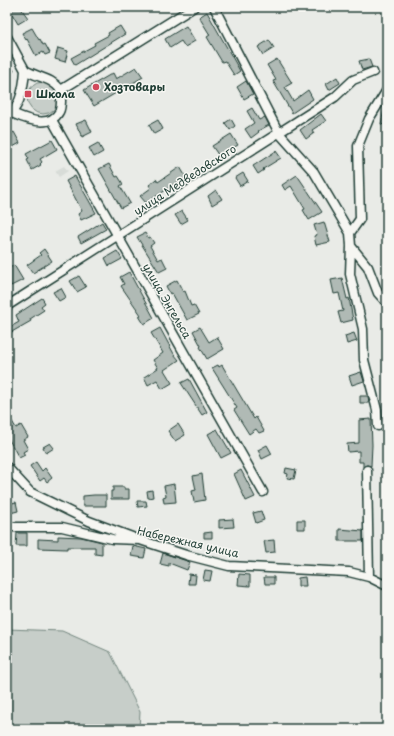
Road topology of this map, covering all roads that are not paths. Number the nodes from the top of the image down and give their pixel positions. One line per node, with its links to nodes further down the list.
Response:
1 (194, 7): 6 (street)
2 (214, 7): 10 (street)
3 (7, 37): 4 (street)
4 (24, 70): 6 (street); 8 (street)
5 (373, 72): 10 (street, улица Медведовского)
6 (61, 90): 9 (street)
7 (387, 90): 11 (street)
8 (9, 115): 9 (street)
9 (52, 120): 12 (street, улица Энгельса)
10 (279, 133): 11 (street); 12 (street, улица Медведовского)
11 (350, 233): 13 (street)
12 (117, 236): 15 (street, улица Медведовского); 19 (street, улица Энгельса)
13 (352, 246): 14 (street); 16 (street)
14 (387, 303)
15 (7, 306)
16 (378, 426)
17 (7, 467): 21 (street)
18 (367, 470): 22 (street)
19 (263, 492)
20 (7, 527): 21 (street, Набережная улица)
21 (140, 540): 22 (street, Набережная улица)
22 (369, 577): 23 (street, Набережная улица)
23 (385, 585)

